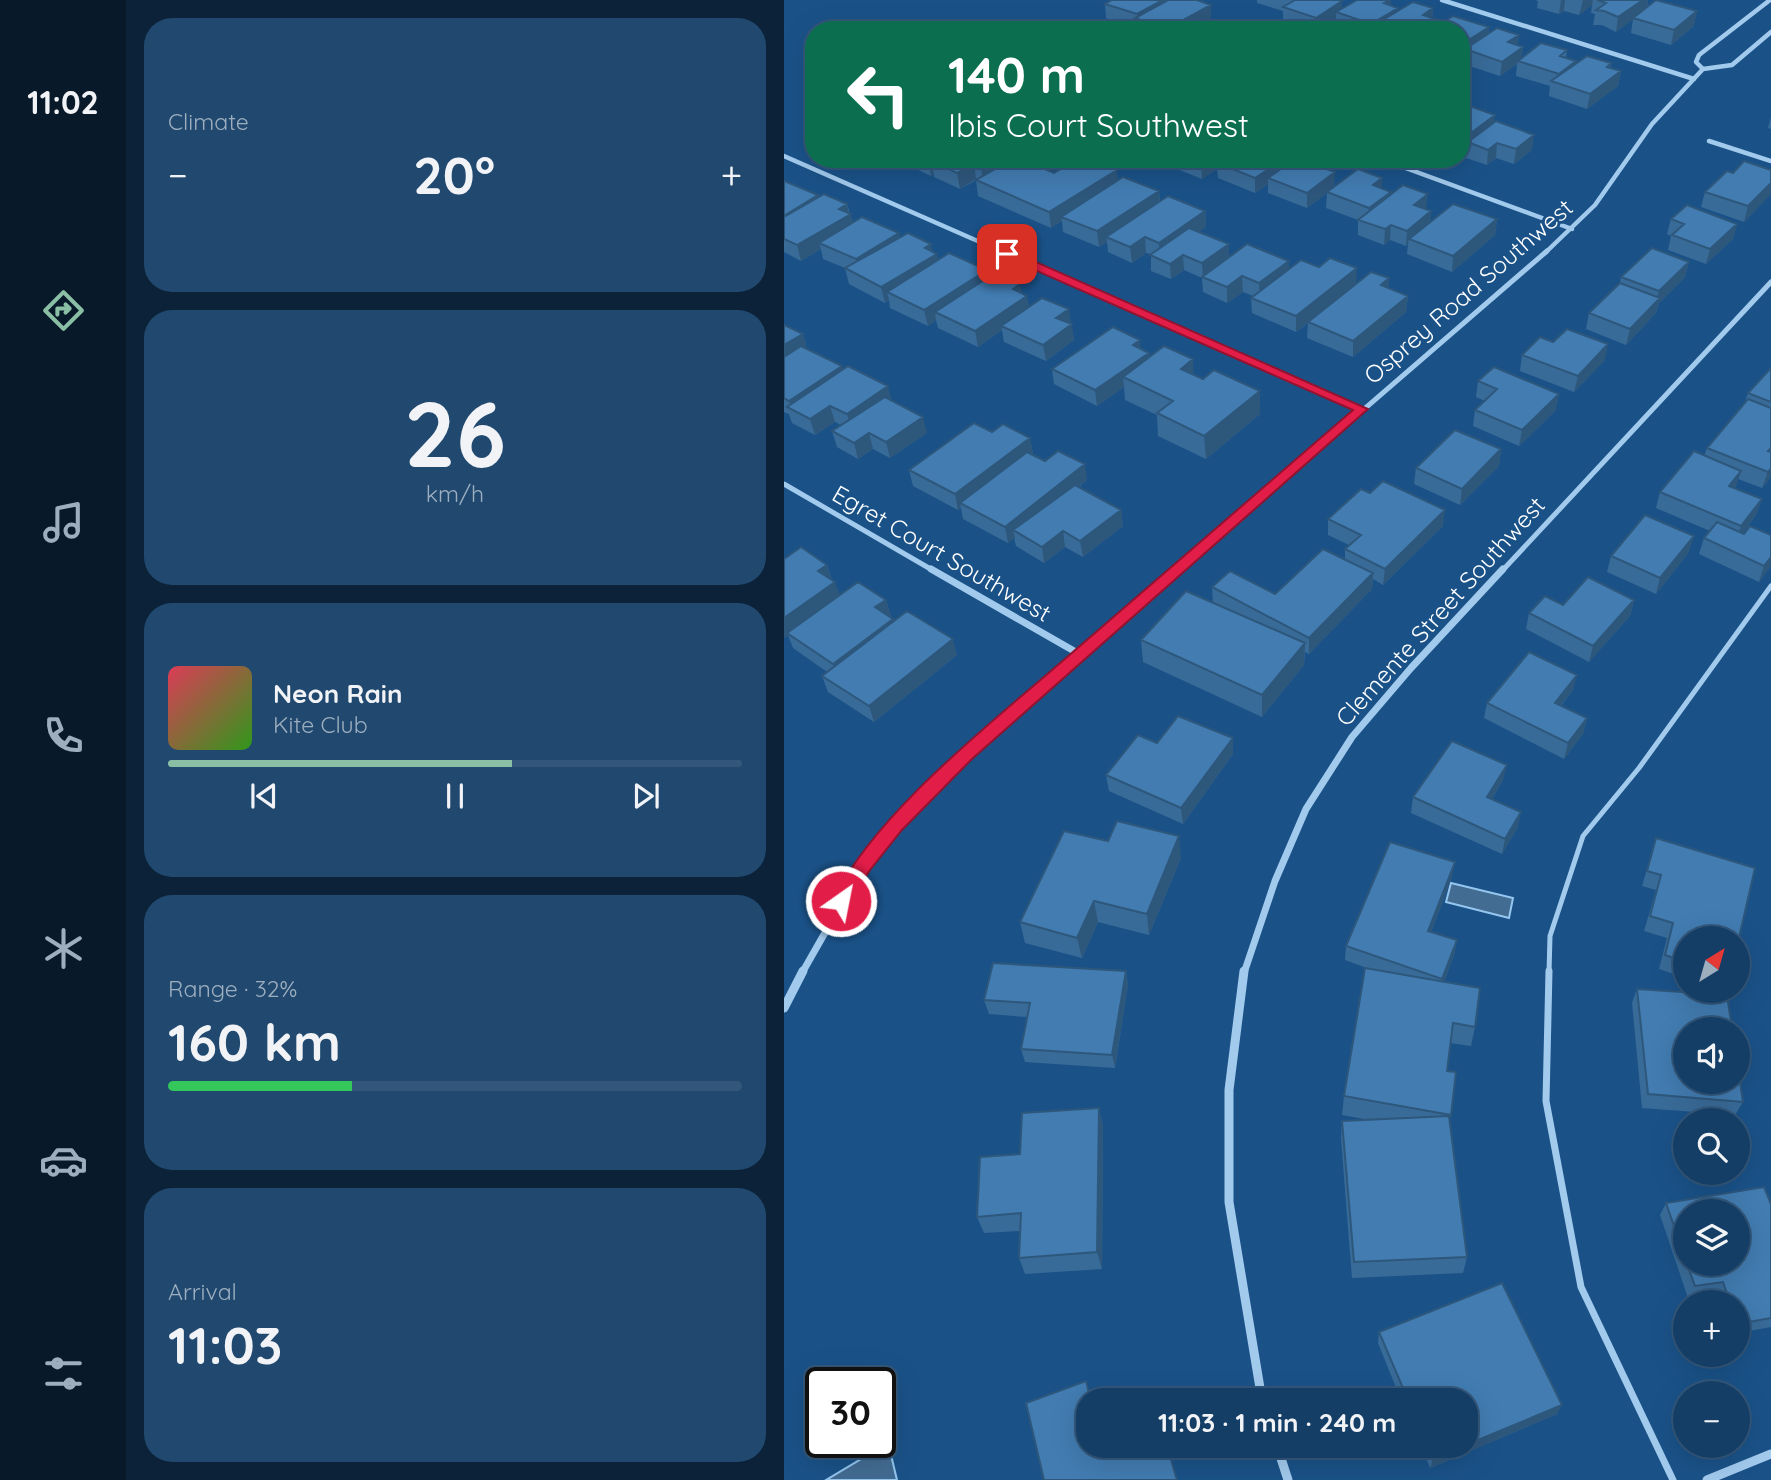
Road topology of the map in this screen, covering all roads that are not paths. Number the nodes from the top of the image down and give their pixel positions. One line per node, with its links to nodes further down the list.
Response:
1 (1442, 0): 5 (street)
2 (1770, 0): 4 (street, Osprey Road Southwest)
3 (1771, 32): 4 (street)
4 (1703, 69): 5 (street, Osprey Road Southwest)
5 (1694, 79): 12 (street, Osprey Road Southwest)
6 (1709, 141): 8 (street)
7 (784, 156): 9 (street)
8 (1771, 161)
9 (805, 165)
10 (811, 168): 14 (street)
11 (1406, 168): 12 (street)
12 (1572, 229): 14 (street, Osprey Road Southwest)
13 (1771, 282): 19 (street, Clemente Street Southwest)
14 (1362, 409): 17 (street, Osprey Road Southwest)
15 (784, 484): 17 (street, Egret Court Southwest)
16 (1771, 586): 23 (lane)
17 (1081, 655): 18 (street, Osprey Road Southwest)
18 (784, 1008)
19 (1260, 1388)
20 (1771, 1454): 24 (street)
21 (1281, 1458): 22 (street)
22 (1288, 1480)
23 (1673, 1480)
24 (1707, 1480)

